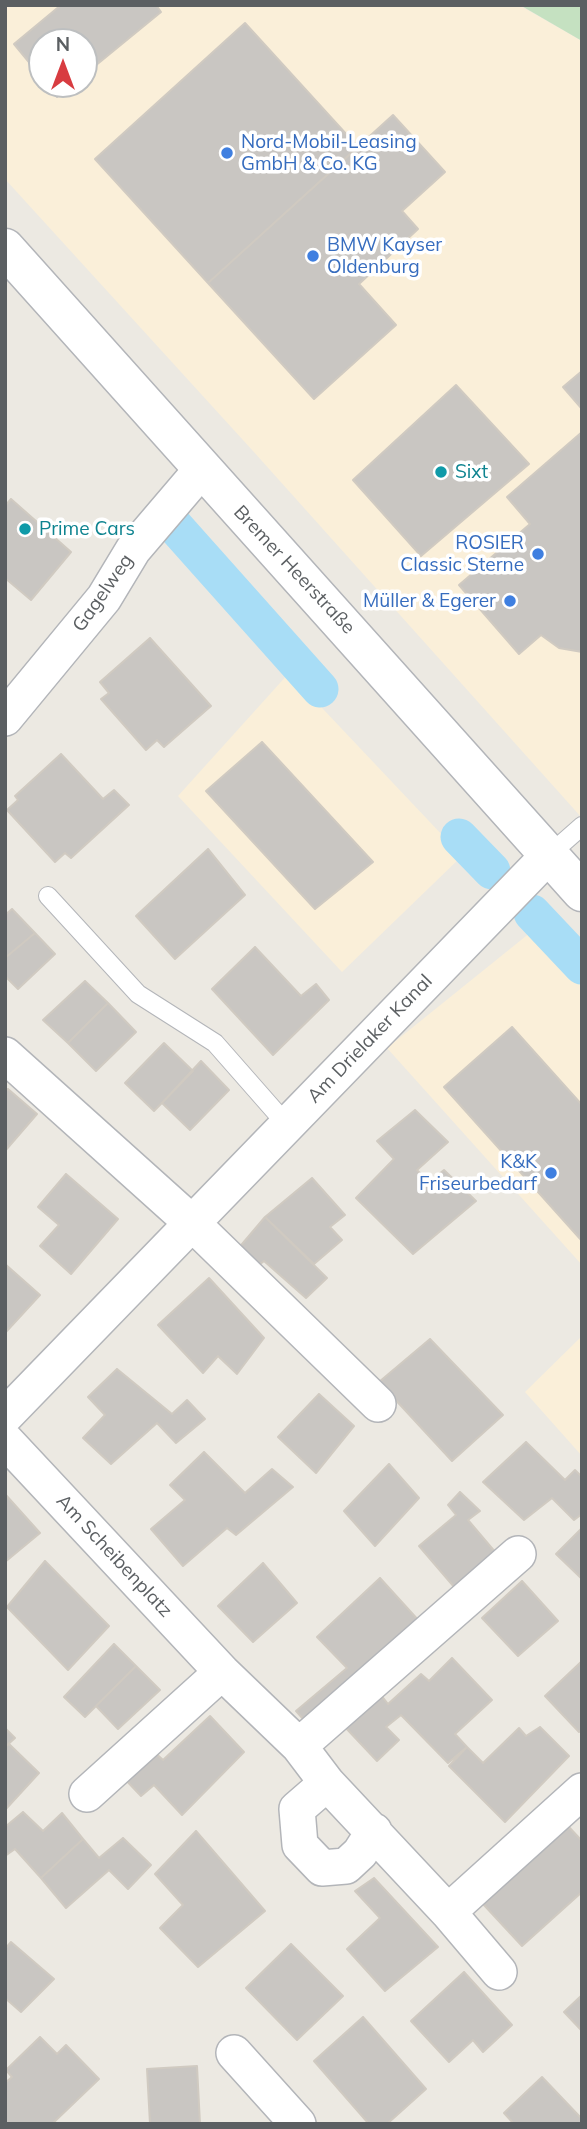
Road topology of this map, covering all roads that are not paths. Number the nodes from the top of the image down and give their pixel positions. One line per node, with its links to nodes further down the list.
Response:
1 (5, 248): 2 (street, Bremer Heerstraße)
2 (202, 469): 3 (street, Gagelweg); 5 (street, Bremer Heerstraße)
3 (5, 718)
4 (582, 826): 5 (lane)
5 (549, 855): 6 (street, Bremer Heerstraße); 9 (street, Am Drielaker Kanal)
6 (582, 892)
7 (48, 896): 9 (lane)
8 (5, 1055): 10 (street)
9 (287, 1125): 10 (street, Am Drielaker Kanal)
10 (192, 1223): 11 (street); 12 (street, Am Drielaker Kanal)
11 (378, 1404)
12 (5, 1416)
13 (5, 1440): 15 (street, Am Scheibenplatz)
14 (518, 1554): 16 (street)
15 (222, 1672): 16 (street, Am Scheibenplatz); 19 (street)
16 (299, 1746): 17 (street, Am Scheibenplatz)
17 (327, 1783): 20 (street, Am Scheibenplatz); 20 (street)
18 (582, 1791): 21 (street)
19 (87, 1794)
20 (374, 1831): 21 (street, Am Scheibenplatz)
21 (447, 1912): 22 (street, Am Scheibenplatz)
22 (499, 1972)
23 (234, 2053): 24 (street)
24 (298, 2124)

